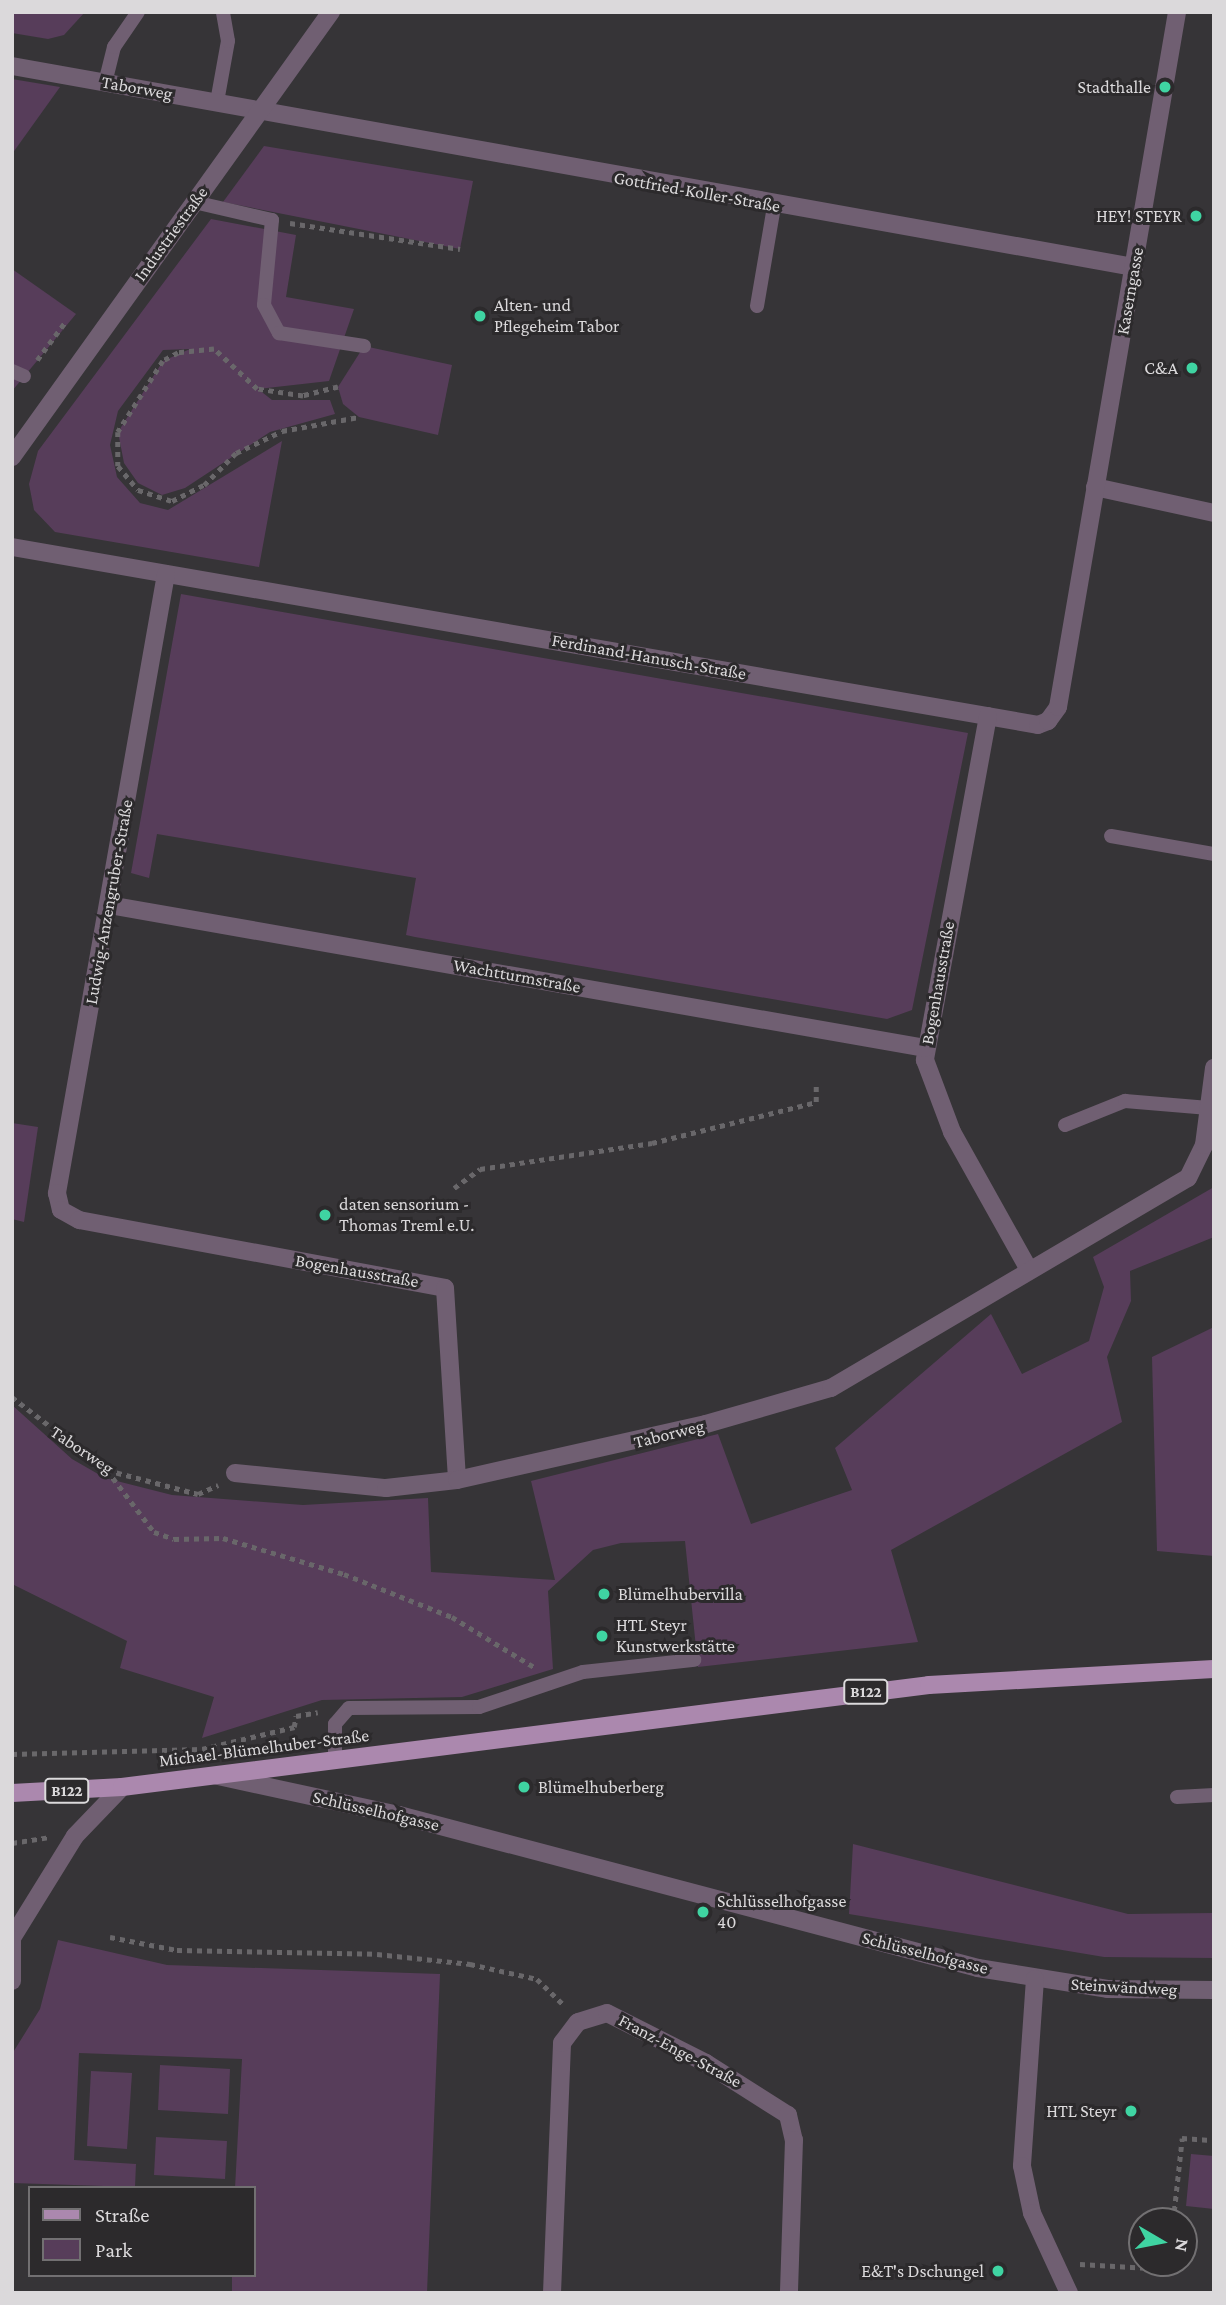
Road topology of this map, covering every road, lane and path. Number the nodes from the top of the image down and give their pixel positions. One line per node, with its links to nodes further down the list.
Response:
1 (138, 12): 6 (lane)
2 (223, 12): 7 (lane)
3 (331, 12): 8 (street, Industriestraße)
4 (1177, 12): 13 (street, Kaserngasse)
5 (12, 66): 6 (street, Taborweg)
6 (105, 83): 7 (street, Taborweg)
7 (217, 102): 8 (street, Taborweg)
8 (261, 110): 9 (street, Industriestraße); 10 (street, Gottfried-Koller-Straße)
9 (194, 202): 11 (lane); 20 (street, Industriestraße)
10 (774, 207): 13 (street, Gottfried-Koller-Straße); 14 (lane)
11 (271, 220): 12 (path); 16 (lane)
12 (460, 249)
13 (1134, 267): 21 (street, Kaserngasse)
14 (757, 306)
15 (66, 321): 17 (path)
16 (364, 346)
17 (18, 374)
18 (338, 387): 19 (path)
19 (359, 417)
20 (12, 457)
21 (1095, 487): 22 (street); 25 (street, Ferdinand-Hanusch-Straße)
22 (1214, 513)
23 (12, 547): 24 (street, Ferdinand-Hanusch-Straße)
24 (166, 574): 25 (street, Ferdinand-Hanusch-Straße); 28 (street, Ludwig-Anzengruber-Straße)
25 (988, 716): 29 (street, Bogenhausstraße)
26 (1111, 836): 27 (lane)
27 (1214, 854)
28 (109, 905): 29 (street, Wachtturmstraße); 35 (street, Ludwig-Anzengruber-Straße)
29 (925, 1048): 36 (street, Bogenhausstraße)
30 (1214, 1068): 32 (street, Taborweg)
31 (816, 1084): 34 (path)
32 (1211, 1097): 33 (lane); 36 (street, Taborweg)
33 (1065, 1125)
34 (454, 1188)
35 (79, 1220): 40 (street, Bogenhausstraße)
36 (1029, 1270): 40 (street, Taborweg)
37 (12, 1396): 38 (path, Taborweg)
38 (107, 1470): 39 (path, Taborweg); 43 (path)
39 (235, 1473): 40 (street, Taborweg)
40 (457, 1480)
41 (694, 1660): 43 (lane)
42 (1214, 1669): 46 (main road, Michael-Blümelhuber-Straße / B122)
43 (548, 1682): 46 (lane)
44 (326, 1711): 45 (path)
45 (12, 1754)
46 (335, 1759): 47 (main road, Michael-Blümelhuber-Straße / B122)
47 (215, 1776): 48 (main road, Michael-Blümelhuber-Straße / B122); 54 (street, Schlüsselhofgasse)
48 (122, 1787): 49 (main road, Michael-Blümelhuber-Straße / B122); 53 (street)
49 (12, 1793)
50 (1214, 1795): 51 (lane)
51 (1177, 1797)
52 (110, 1937): 57 (path)
53 (12, 1938): 55 (street)
54 (1035, 1979): 56 (street, Steinwändweg); 61 (street)
55 (12, 1981)
56 (1214, 1990)
57 (578, 2022): 62 (street); 63 (street, Franz-Enge-Straße)
58 (1214, 2140): 59 (path)
59 (1175, 2207)
60 (1128, 2266): 61 (path)
61 (1061, 2271): 64 (street)
62 (552, 2293)
63 (789, 2293)
64 (1069, 2293)

